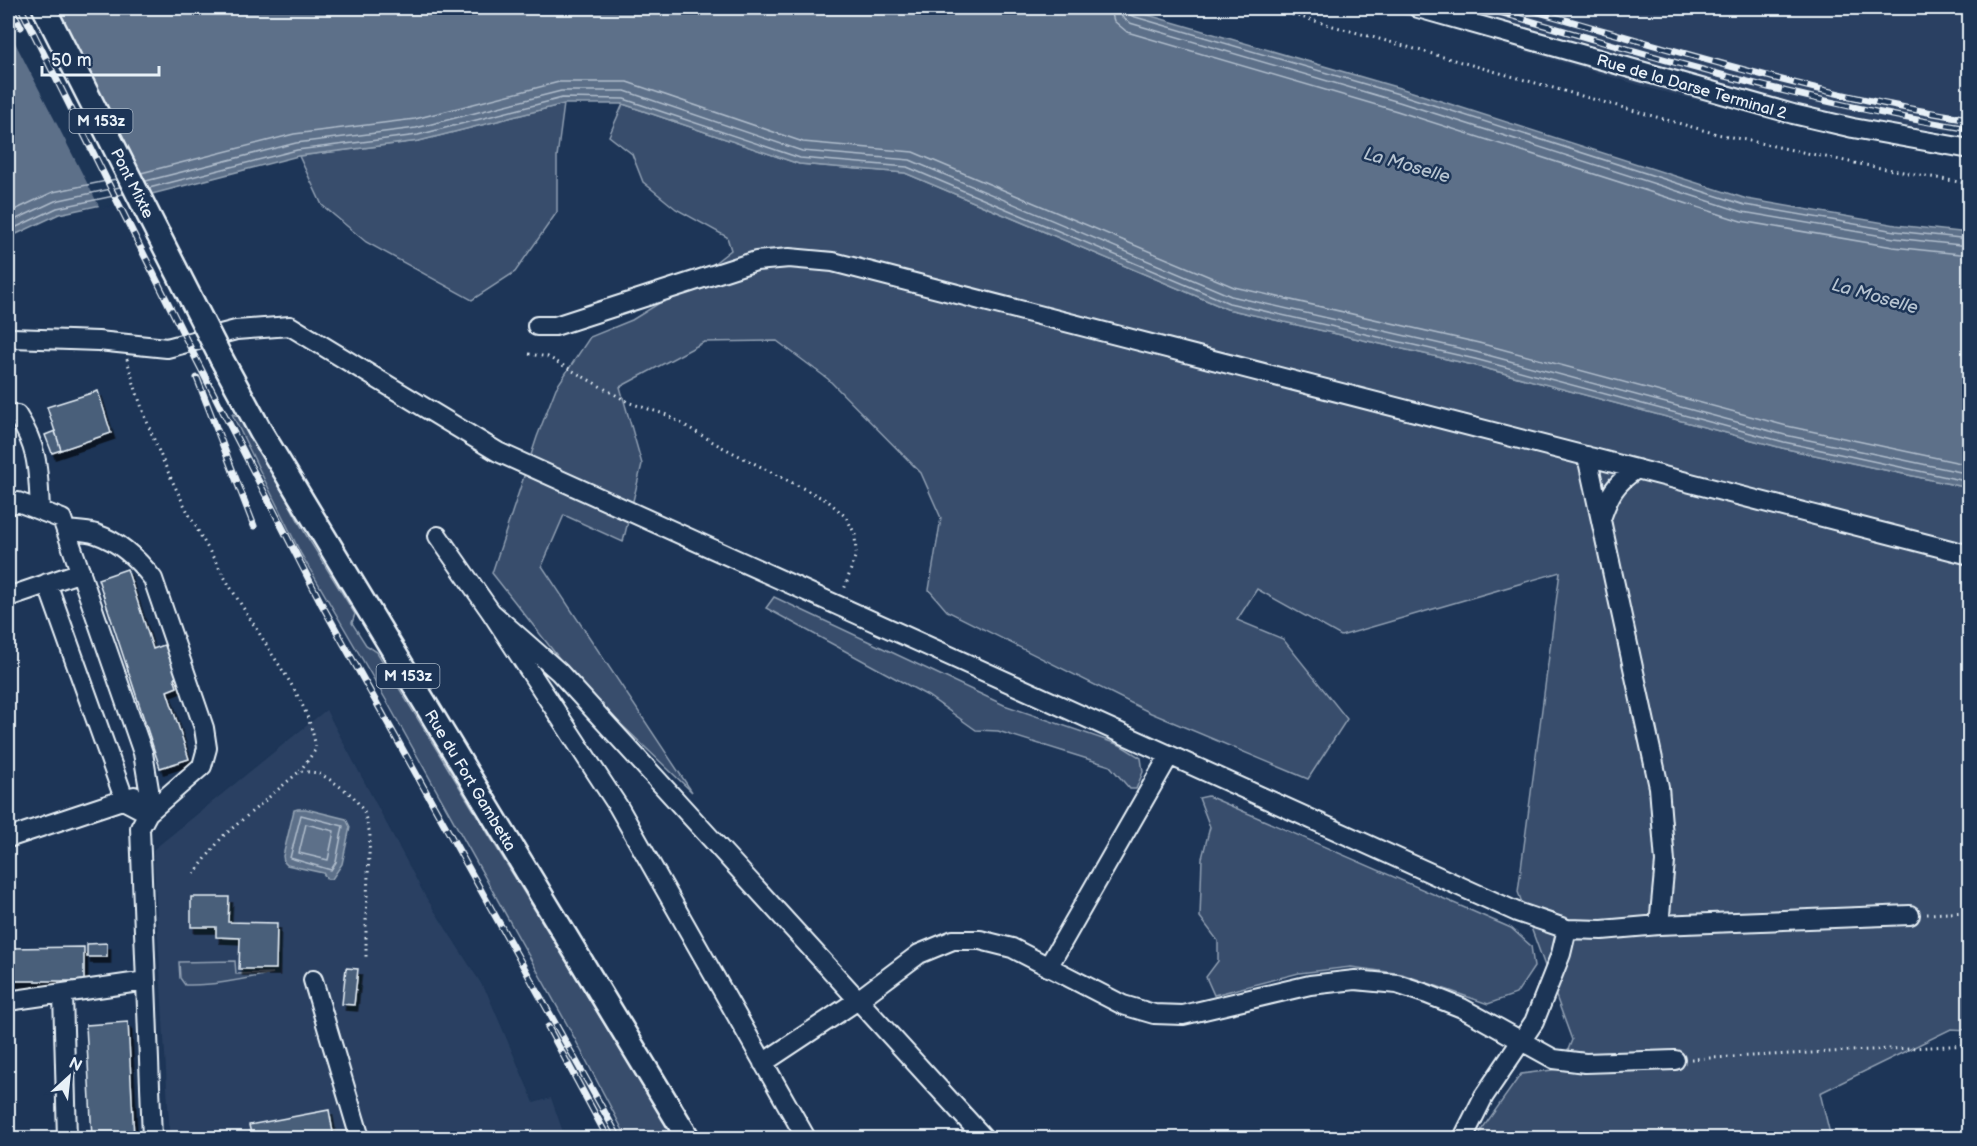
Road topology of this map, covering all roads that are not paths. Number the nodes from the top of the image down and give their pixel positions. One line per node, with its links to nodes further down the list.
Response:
1 (44, 8): 6 (main road, Pont Mixte / M 153z, bridge)
2 (1418, 8): 3 (street, Rue de la Darse Terminal 2)
3 (1970, 149)
4 (537, 326): 8 (street)
5 (8, 340): 20 (street)
6 (221, 358): 31 (main road, Rue du Fort Gambetta / M 153z)
7 (8, 414): 11 (street)
8 (1587, 456): 9 (street); 12 (street)
9 (1637, 469): 12 (street); 15 (street)
10 (8, 505): 11 (street)
11 (40, 510): 13 (street)
12 (1600, 519): 26 (street)
13 (66, 530): 16 (street); 23 (street)
14 (438, 536): 19 (street)
15 (1970, 555)
16 (81, 572): 17 (street); 21 (street)
17 (47, 583): 18 (street); 22 (street)
18 (8, 597)
19 (491, 612): 34 (street); 37 (street)
20 (1169, 756): 27 (street); 28 (street)
21 (149, 789): 22 (street); 23 (street)
22 (125, 801): 23 (street); 24 (street)
23 (148, 813): 30 (street)
24 (9, 832)
25 (1910, 915): 26 (street)
26 (1659, 925): 27 (street)
27 (1567, 929): 35 (street)
28 (1048, 967): 34 (street); 35 (street)
29 (313, 980): 40 (street)
30 (146, 981): 32 (street); 39 (street)
31 (600, 992): 41 (main road, Rue du Fort Gambetta / M 153z); 42 (main road)
32 (63, 994): 33 (street); 38 (street)
33 (8, 1000)
34 (858, 1000): 37 (street); 44 (street)
35 (1522, 1041): 36 (street); 45 (street)
36 (1675, 1060)
37 (763, 1063): 43 (street)
38 (67, 1138)
39 (152, 1138)
40 (360, 1138)
41 (688, 1138)
42 (704, 1138)
43 (807, 1138)
44 (984, 1138)
45 (1463, 1138)

